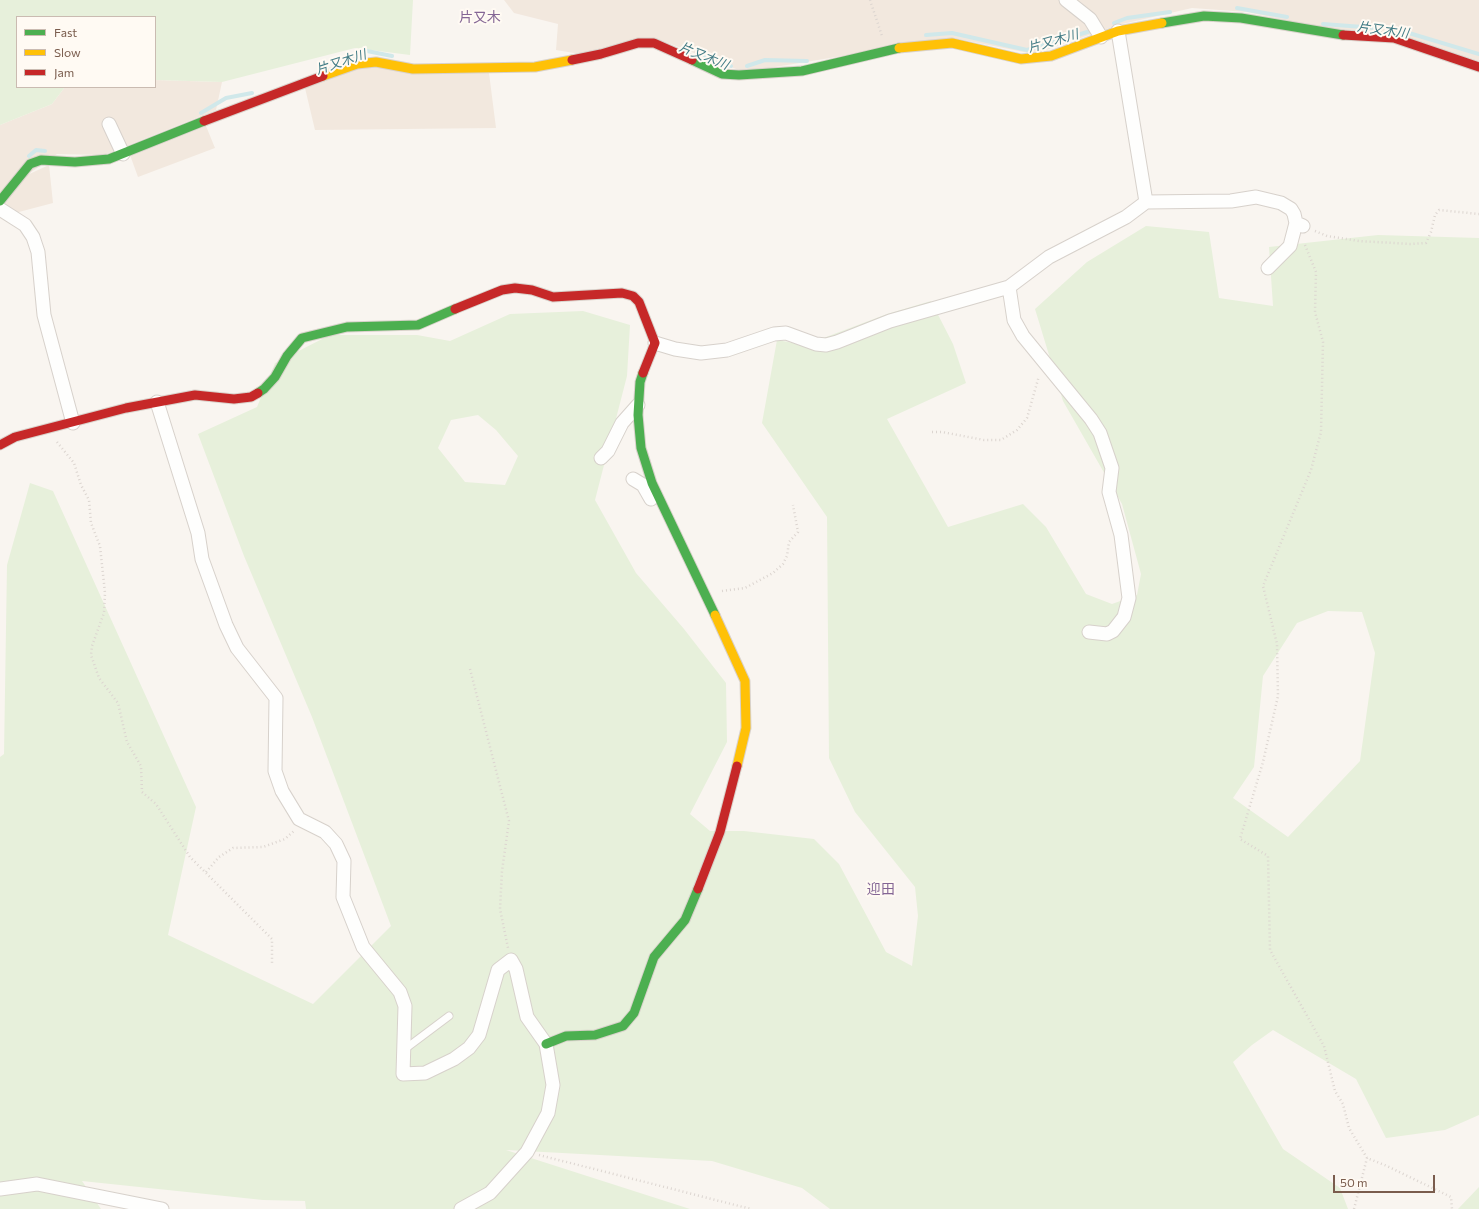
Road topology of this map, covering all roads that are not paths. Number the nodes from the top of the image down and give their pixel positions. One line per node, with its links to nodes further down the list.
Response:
1 (1066, 0): 3 (street)
2 (1118, 31): 3 (street); 4 (street); 8 (street)
3 (1098, 32): 6 (street)
4 (1479, 67)
5 (109, 124): 6 (street)
6 (120, 148): 7 (street)
7 (0, 201)
8 (1146, 202): 10 (street); 11 (street)
9 (0, 209): 15 (street)
10 (1268, 268)
11 (1009, 287): 12 (street); 20 (street)
12 (655, 343): 13 (street); 14 (street)
13 (157, 402): 15 (street); 23 (street)
14 (638, 406): 17 (street); 19 (street)
15 (73, 423): 16 (street)
16 (0, 445)
17 (601, 458)
18 (633, 479): 19 (street)
19 (668, 515): 22 (street)
20 (1089, 632)
21 (449, 1016): 23 (lane)
22 (546, 1044): 23 (street); 26 (street)
23 (404, 1049)
24 (0, 1188): 25 (street)
25 (162, 1209)
26 (461, 1209)

